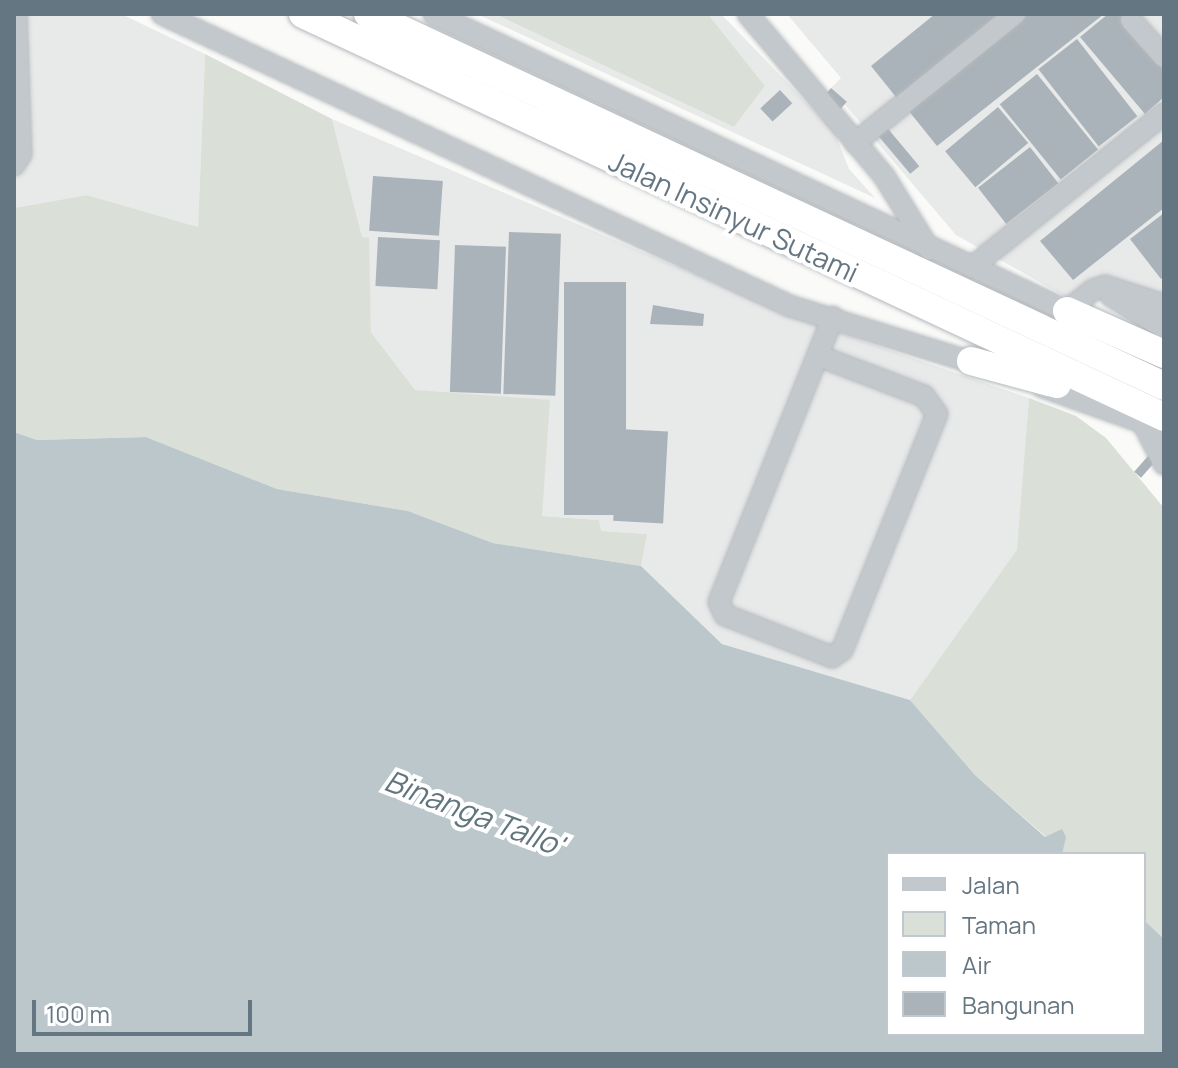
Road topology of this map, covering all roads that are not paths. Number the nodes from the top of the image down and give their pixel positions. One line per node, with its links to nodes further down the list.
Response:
1 (16, 14): 12 (street)
2 (162, 14): 18 (street)
3 (303, 14): 24 (highway, Jalan Insinyur Sutami)
4 (368, 14): 23 (highway, Jalan Insinyur Sutami)
5 (434, 14): 13 (street)
6 (748, 14): 11 (street)
7 (1015, 14): 11 (street)
8 (1131, 20): 9 (street)
9 (1164, 57)
10 (1164, 114): 14 (street)
11 (855, 143): 13 (street)
12 (14, 165)
13 (929, 249): 14 (street)
14 (972, 267): 17 (street)
15 (1093, 290): 16 (street); 17 (street); 19 (street)
16 (1164, 305)
17 (1067, 311): 20 (highway)
18 (833, 317): 21 (street); 22 (street)
19 (1164, 328)
20 (1164, 354)
21 (819, 356): 21 (street)
22 (971, 361): 24 (highway)
23 (1164, 386)
24 (1149, 416): 25 (street)
25 (1164, 464)

